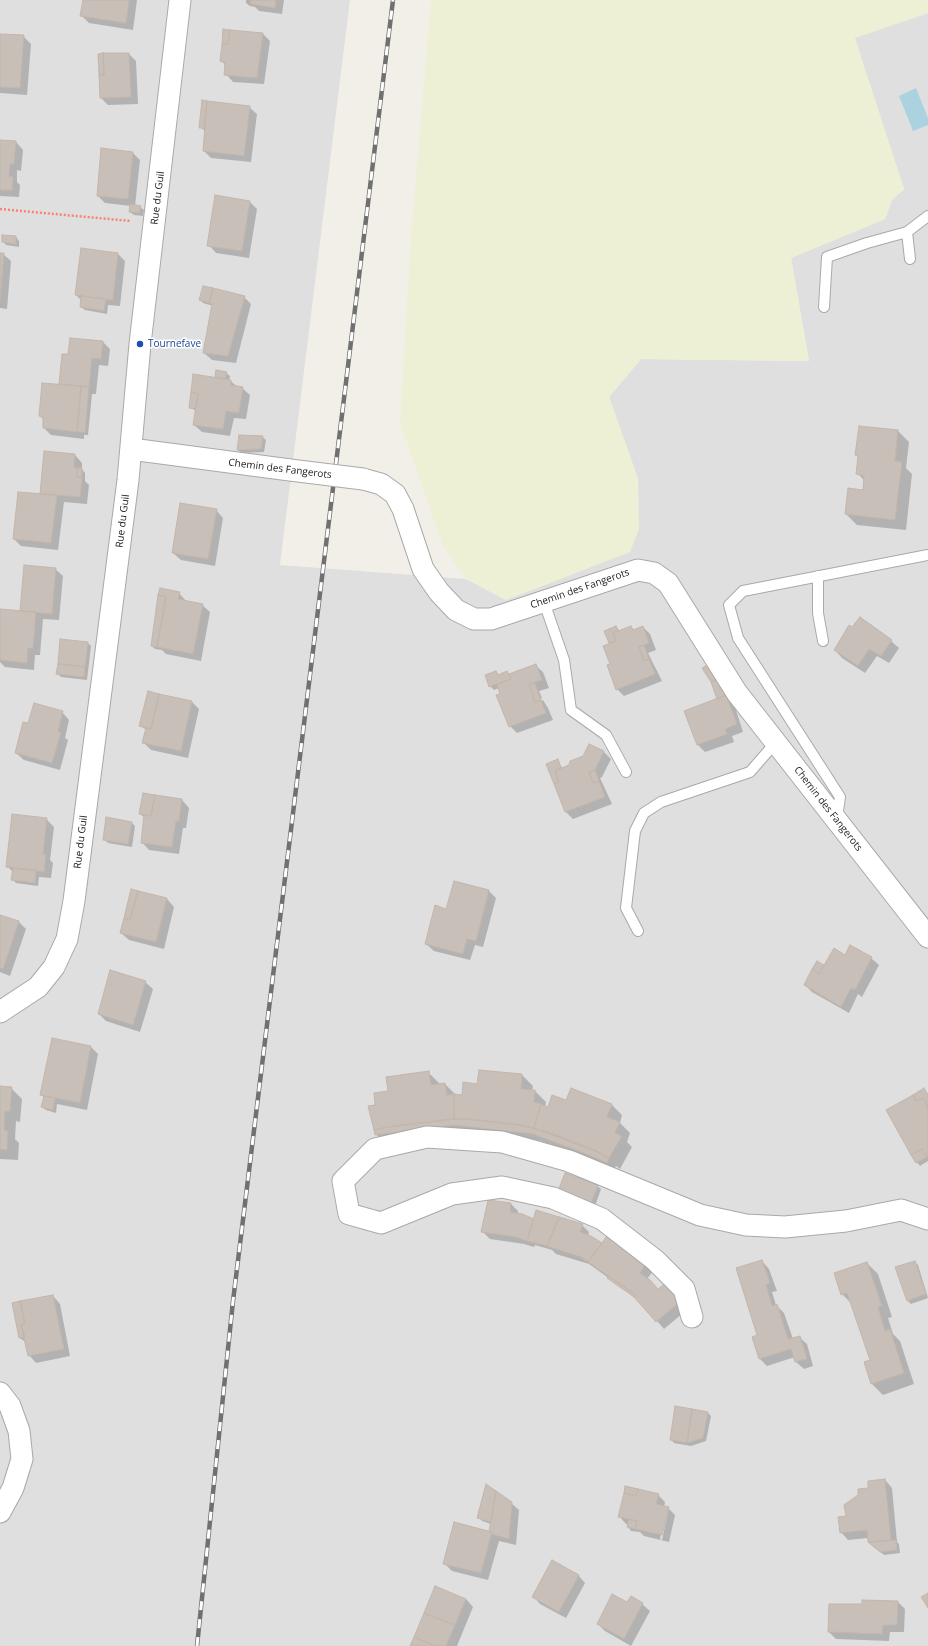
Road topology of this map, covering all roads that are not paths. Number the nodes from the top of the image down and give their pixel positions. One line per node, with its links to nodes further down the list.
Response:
1 (180, 0): 6 (street, Rue du Guil)
2 (928, 216): 3 (lane)
3 (907, 232): 4 (lane); 5 (lane)
4 (910, 259)
5 (824, 307)
6 (131, 449): 9 (street, Chemin des Fangerots, bridge); 16 (street, Rue du Guil)
7 (928, 555): 8 (lane)
8 (818, 576): 10 (lane); 13 (lane)
9 (544, 602): 11 (street, Chemin des Fangerots); 12 (lane)
10 (823, 641)
11 (776, 742): 13 (street, Chemin des Fangerots); 14 (lane)
12 (626, 772)
13 (836, 819): 15 (street, Chemin des Fangerots)
14 (638, 931)
15 (928, 937)
16 (0, 1012)
17 (928, 1219): 18 (street)
18 (692, 1317)
19 (0, 1393): 20 (street)
20 (0, 1512)

